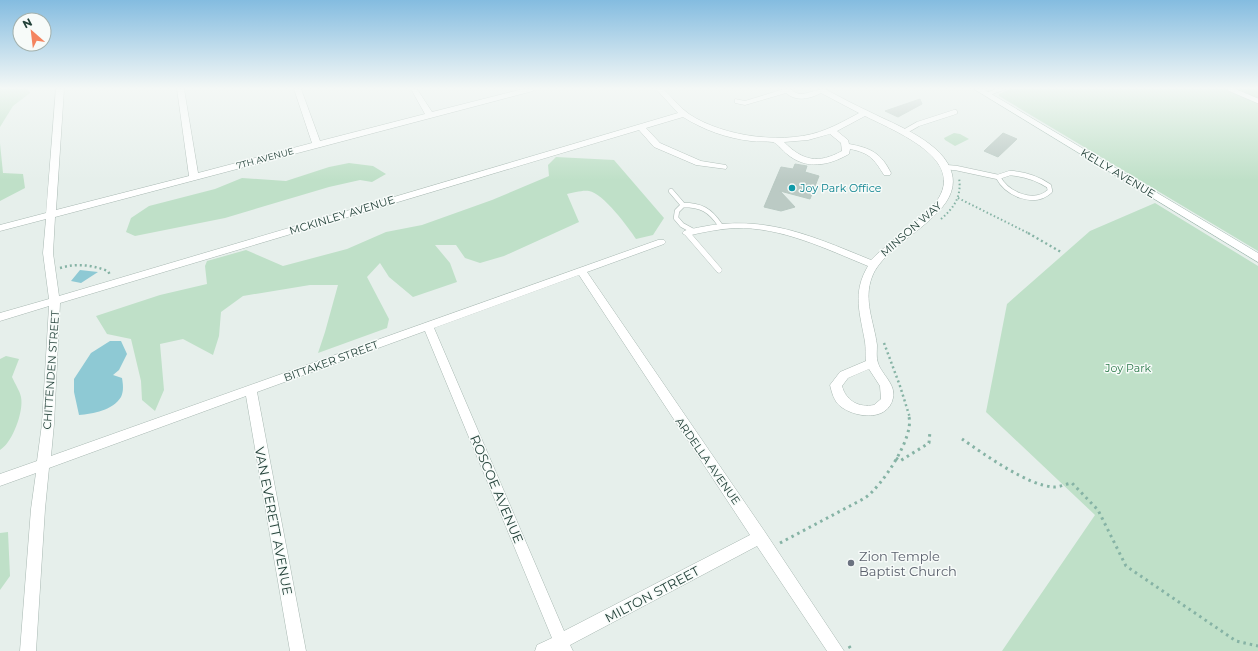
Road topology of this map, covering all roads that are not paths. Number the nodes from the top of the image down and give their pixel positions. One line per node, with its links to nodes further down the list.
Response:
1 (58, 119): 24 (street, CHITTENDEN STREET)
2 (185, 119): 20 (street)
3 (308, 119): 15 (street)
4 (414, 119): 15 (street, 7TH AVENUE)
5 (666, 119): 11 (street, MCKINLEY AVENUE)
6 (694, 119): 14 (street)
7 (852, 119): 12 (street)
8 (878, 119): 13 (street, MINSON WAY)
9 (932, 119): 13 (lane)
10 (1029, 119): 29 (main road, KELLY AVENUE)
11 (641, 127): 17 (street); 33 (street, MCKINLEY AVENUE)
12 (831, 130): 14 (street); 16 (street)
13 (904, 132): 18 (street, MINSON WAY)
14 (777, 140): 16 (street)
15 (317, 145): 20 (street, 7TH AVENUE)
16 (847, 146): 19 (street)
17 (722, 167)
18 (944, 167): 21 (lane); 30 (street, MINSON WAY)
19 (887, 173)
20 (194, 177): 24 (street, 7TH AVENUE)
21 (998, 177): 21 (lane)
22 (671, 192): 23 (lane)
23 (683, 205): 25 (lane); 27 (lane)
24 (52, 214): 26 (street, 7TH AVENUE); 33 (street, CHITTENDEN STREET)
25 (720, 225): 27 (street); 30 (street)
26 (0, 228)
27 (690, 232): 31 (lane)
28 (661, 242): 32 (street, BITTAKER STREET)
29 (1258, 258)
30 (872, 264): 36 (street, MINSON WAY)
31 (719, 270)
32 (581, 271): 35 (street, BITTAKER STREET); 40 (street, ARDELLA AVENUE)
33 (55, 302): 34 (street, MCKINLEY AVENUE); 38 (street, CHITTENDEN STREET)
34 (0, 317)
35 (428, 326): 37 (street, BITTAKER STREET); 41 (street, ROSCOE AVENUE)
36 (872, 363): 36 (street, MINSON WAY)
37 (251, 390): 38 (street, BITTAKER STREET); 43 (street, VAN EVERETT AVENUE)
38 (42, 466): 39 (street, BITTAKER STREET); 42 (street, CHITTENDEN STREET)
39 (0, 480)
40 (760, 537): 41 (street, MILTON STREET); 45 (street, ARDELLA AVENUE)
41 (563, 646): 44 (street, MILTON STREET)
42 (28, 651)
43 (298, 651)
44 (543, 651)
45 (836, 651)

